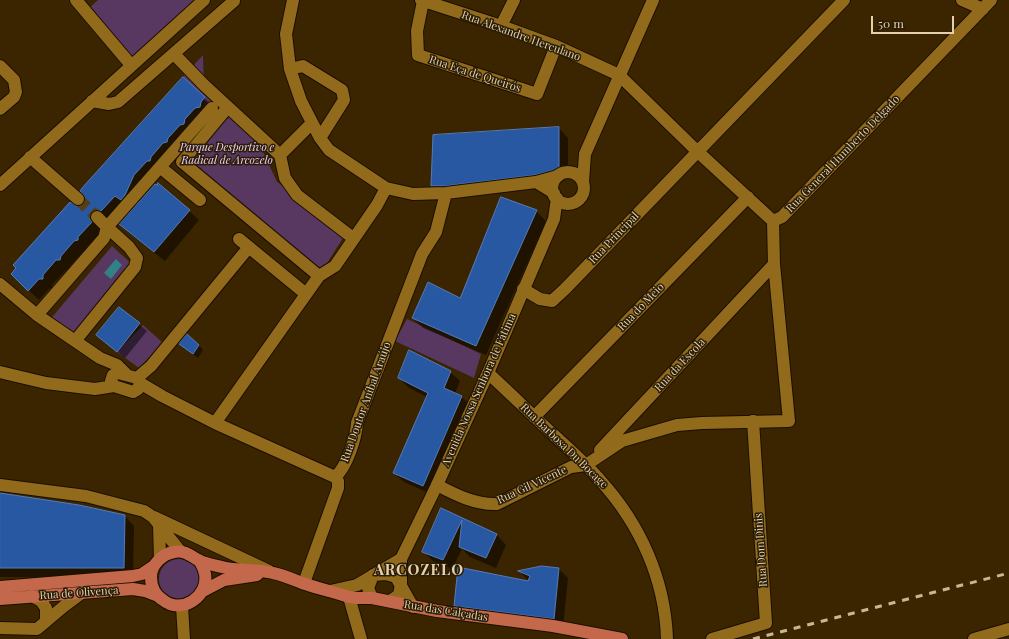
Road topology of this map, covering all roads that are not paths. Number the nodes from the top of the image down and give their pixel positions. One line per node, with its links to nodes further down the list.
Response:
1 (76, 0): 15 (street)
2 (204, 0): 15 (street)
3 (234, 0): 14 (street)
4 (294, 0): 17 (street)
5 (422, 0): 12 (street, Rua Alexandre Herculano); 13 (street, Rua Eça de Queirós)
6 (514, 0): 12 (street)
7 (653, 0): 18 (street)
8 (844, 0): 25 (street)
9 (962, 0): 11 (street)
10 (991, 0): 11 (street, Rua General Humberto Delgado)
11 (983, 9): 43 (street, Rua General Humberto Delgado)
12 (501, 26): 13 (street, Rua Alexandre Herculano)
13 (556, 46): 18 (street, Rua Alexandre Herculano)
14 (174, 54): 19 (street); 20 (street)
15 (131, 65): 19 (street)
16 (0, 66): 22 (street)
17 (290, 69): 23 (street); 24 (street)
18 (619, 75): 25 (street); 26 (street)
19 (92, 101): 28 (street)
20 (228, 107): 27 (street); 49 (street)
21 (212, 108): 29 (street)
22 (0, 109)
23 (312, 123): 24 (street); 27 (street)
24 (320, 138): 34 (street)
25 (697, 151): 37 (street); 51 (street, Rua Principal)
26 (585, 154): 30 (street); 32 (street)
27 (280, 155): 45 (street)
28 (30, 157): 33 (street); 38 (street)
29 (160, 167): 39 (street); 44 (street)
30 (560, 174): 31 (street); 32 (street); 36 (street)
31 (536, 182): 35 (street); 36 (street)
32 (583, 182): 40 (street)
33 (0, 185)
34 (386, 188): 35 (street); 45 (street)
35 (446, 193): 64 (street, Rua Doutor Aníbal Araújo)
36 (555, 196): 40 (street); 42 (street, Avenida Nossa Senhora de Fátima)
37 (748, 197): 43 (street); 60 (street, Rua do Meio)
38 (78, 199)
39 (200, 200)
40 (574, 202): 42 (street, Avenida Nossa Senhora de Fátima)
41 (97, 217): 44 (street)
42 (554, 220): 51 (street, Avenida Nossa Senhora de Fátima)
43 (773, 221): 48 (street)
44 (107, 227): 53 (street); 54 (street)
45 (354, 238): 49 (street)
46 (239, 239): 47 (street)
47 (249, 247): 52 (street); 59 (street)
48 (774, 264): 61 (street, Rua Gil Vicente); 63 (street, Rua da Escola)
49 (319, 276): 52 (street)
50 (0, 284): 53 (street)
51 (523, 289): 57 (street, Avenida Nossa Senhora de Fátima)
52 (306, 294): 62 (street)
53 (37, 315): 54 (street)
54 (75, 341): 55 (street)
55 (100, 358): 58 (street); 59 (street)
56 (0, 372): 58 (street)
57 (488, 373): 60 (street, Rua Barbosa Du Bocage); 65 (street, Avenida Nossa Senhora de Fátima)
58 (113, 381): 59 (street); 59 (street)
59 (135, 381): 62 (street)
60 (534, 417): 63 (street, Rua Barbosa Du Bocage)
61 (753, 421): 63 (street, Rua Gil Vicente); 95 (street, Rua Dom Dinis)
62 (215, 423): 64 (street)
63 (586, 465): 65 (street, Rua Gil Vicente); 94 (street, Rua Barbosa Du Bocage)
64 (335, 477): 74 (street)
65 (437, 485): 69 (street, Avenida Nossa Senhora de Fátima)
66 (0, 486): 67 (street)
67 (156, 521): 68 (street); 71 (street); 72 (street)
68 (180, 551): 70 (main road); 71 (main road)
69 (401, 559): 73 (street); 75 (street)
70 (199, 560): 72 (main road, Rua das Calçadas); 77 (main road)
71 (157, 562): 76 (main road, Rua de Olivença); 81 (main road)
72 (272, 573): 74 (main road, Rua das Calçadas); 77 (main road, Rua das Calçadas)
73 (373, 575): 75 (street); 78 (street); 83 (street)
74 (304, 583): 78 (main road, Rua das Calçadas)
75 (401, 584): 85 (street); 87 (street)
76 (0, 587)
77 (203, 591): 86 (main road)
78 (330, 591): 82 (main road, Rua das Calçadas)
79 (83, 592): 80 (main road, Rua de Olivença); 81 (main road, Rua de Olivença); 88 (street)
80 (32, 596): 84 (main road, Rua de Olivença); 88 (street)
81 (158, 596): 86 (main road)
82 (349, 596): 83 (main road, Rua das Calçadas); 92 (street)
83 (372, 598): 85 (main road, Rua das Calçadas)
84 (0, 599)
85 (390, 602): 87 (main road, Rua das Calçadas)
86 (182, 606): 91 (street)
87 (413, 607): 93 (main road, Rua das Calçadas)
88 (46, 620): 89 (street)
89 (0, 628)
90 (1009, 629): 96 (street)
91 (184, 639)
92 (361, 639)
93 (622, 639)
94 (667, 639)
95 (712, 639)
96 (974, 639)

